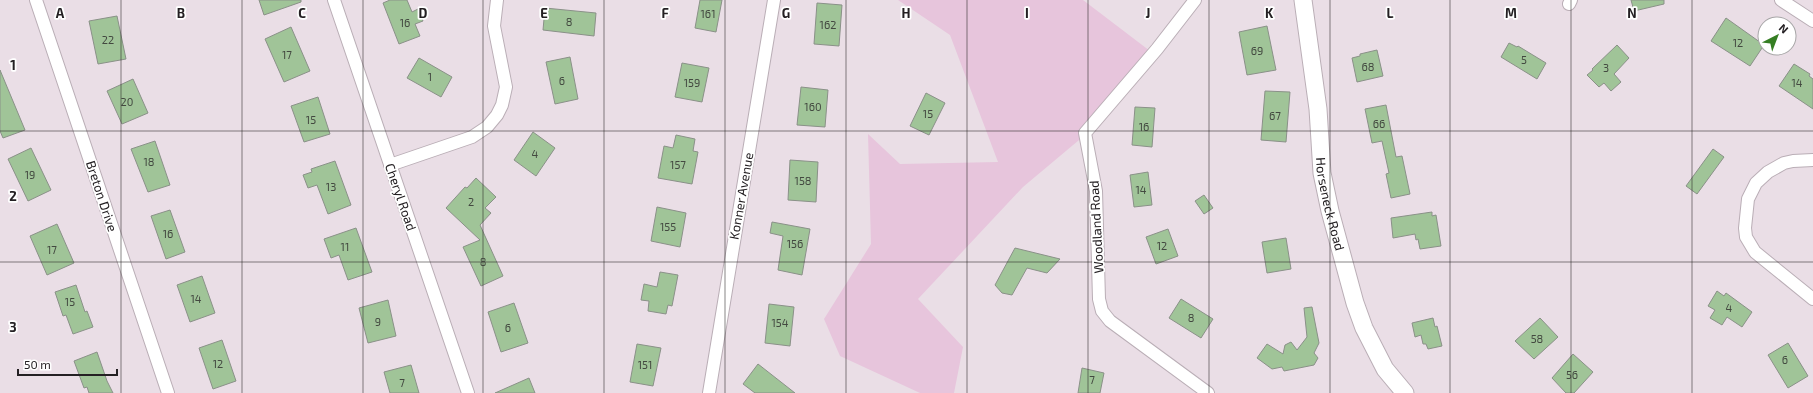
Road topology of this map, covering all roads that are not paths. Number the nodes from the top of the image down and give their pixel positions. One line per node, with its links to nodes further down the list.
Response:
1 (36, 0): 13 (street, Breton Drive)
2 (334, 0): 10 (street, Cheryl Road)
3 (497, 0): 10 (street)
4 (774, 0): 15 (street, Konner Avenue)
5 (1195, 0): 12 (street, Woodland Road)
6 (1303, 0): 16 (street, Horseneck Road)
7 (1781, 0): 8 (street)
8 (1813, 21)
9 (1813, 160): 11 (street)
10 (390, 165): 14 (street, Cheryl Road)
11 (1813, 299)
12 (1206, 392)
13 (168, 393)
14 (468, 393)
15 (709, 393)
16 (1405, 393)

